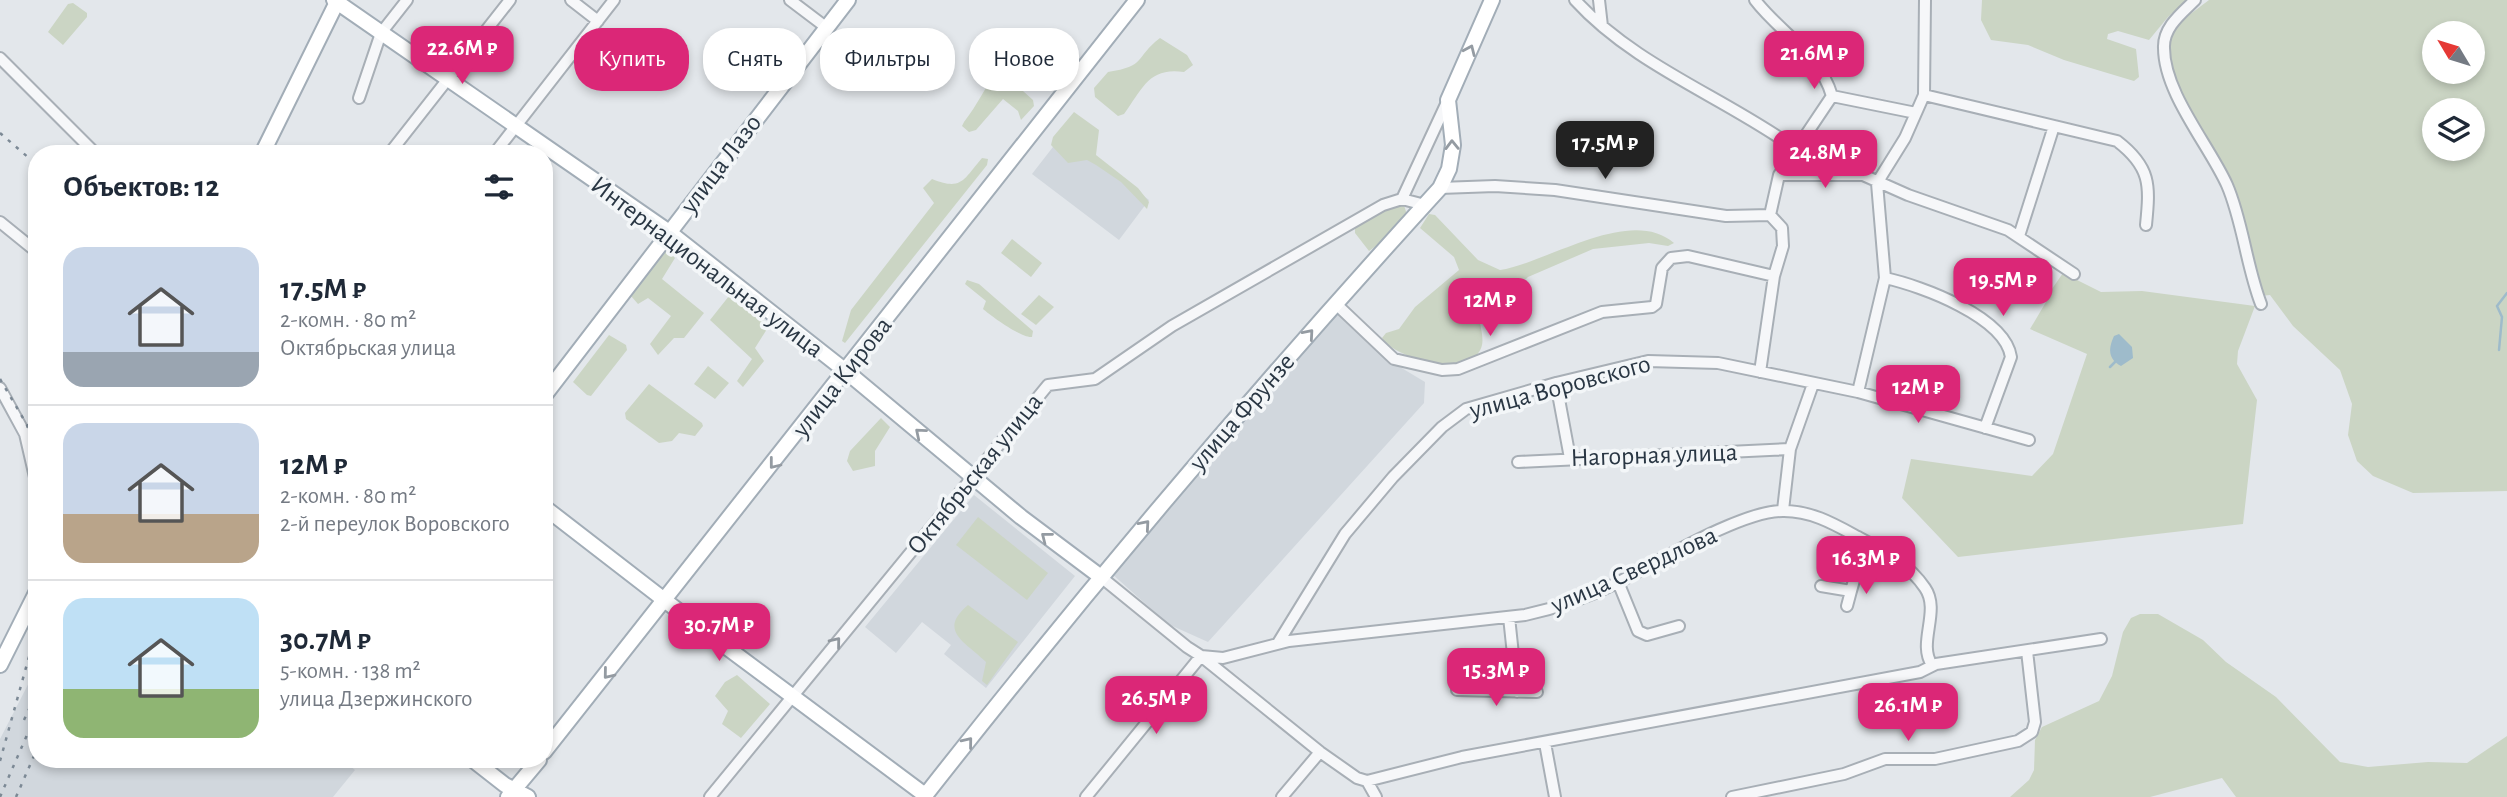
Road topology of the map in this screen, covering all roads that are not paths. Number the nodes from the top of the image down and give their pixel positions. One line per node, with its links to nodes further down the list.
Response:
1 (407, 0): 18 (street)
2 (510, 0): 21 (street)
3 (571, 0): 15 (street)
4 (614, 0): 15 (street)
5 (790, 0): 17 (street)
6 (848, 0): 17 (main road, улица Лазо)
7 (1137, 0): 52 (main road, улица Кирова)
8 (1492, 0): 25 (main road, улица Фрунзе, one-way to 8)
9 (1575, 0): 16 (street)
10 (1599, 0): 16 (street)
11 (1755, 0): 23 (street)
12 (1925, 0): 22 (street)
13 (2196, 0): 51 (street)
14 (336, 1): 18 (main road, Интернациональная улица); 30 (main road)
15 (598, 21): 27 (street)
16 (1602, 26): 34 (street)
17 (827, 28)
18 (381, 33): 21 (main road, Интернациональная улица); 24 (street)
19 (820, 37): 44 (main road, улица Лазо)
20 (0, 58): 29 (street)
21 (449, 77): 27 (main road, Интернациональная улица); 31 (street)
22 (1924, 95): 26 (street); 28 (street)
23 (1832, 96): 26 (street); 34 (street)
24 (359, 98)
25 (1448, 100): 38 (main road, улица Фрунзе, one-way to 25); 39 (street)
26 (1916, 113): 37 (street)
27 (514, 126): 32 (street); 33 (main road, Интернациональная улица)
28 (2053, 126): 43 (street); 45 (street)
29 (87, 145)
30 (266, 145)
31 (396, 145)
32 (500, 145)
33 (542, 145)
34 (1796, 149): 36 (street)
35 (553, 153): 44 (main road, Интернациональная улица)
36 (1779, 175): 37 (street); 41 (street)
37 (1877, 183): 45 (street); 49 (street)
38 (1440, 188): 40 (main road, улица Фрунзе); 41 (street)
39 (1402, 199): 40 (street); 65 (street, Октябрьская улица)
40 (1425, 205): 50 (main road, улица Фрунзе)
41 (1770, 215): 48 (street)
42 (0, 222): 46 (street)
43 (2146, 225)
44 (669, 232): 52 (main road, Интернациональная улица); 55 (main road, улица Лазо)
45 (2019, 236): 47 (street)
46 (28, 244)
47 (2074, 274)
48 (1774, 276): 50 (street); 53 (street)
49 (1885, 278): 58 (street); 59 (street)
50 (1336, 304): 69 (main road, улица Фрунзе, one-way to 50)
51 (2262, 304)
52 (847, 372): 65 (main road, Интернациональная улица, one-way to 52); 73 (main road, улица Кирова, one-way to 73)
53 (1760, 372): 54 (street, улица Воровского); 56 (street, улица Воровского)
54 (1556, 383): 63 (street); 79 (street, улица Воровского)
55 (553, 384)
56 (1813, 384): 58 (street, улица Воровского); 62 (street)
57 (0, 388): 61 (street)
58 (1858, 392): 59 (street, улица Воровского)
59 (1985, 428): 60 (street, улица Воровского)
60 (2029, 440)
61 (28, 449)
62 (1790, 449): 63 (street, Нагорная улица); 66 (street)
63 (1570, 458): 64 (street, Нагорная улица)
64 (1518, 462)
65 (973, 477): 69 (main road, Интернациональная улица, one-way to 65); 87 (street, Октябрьская улица, one-way to 65)
66 (1783, 510): 68 (street, улица Свердлова); 70 (street, улица Свердлова)
67 (553, 514): 73 (main road)
68 (1865, 541): 72 (street); 83 (street, улица Свердлова)
69 (1101, 577): 81 (street); 95 (main road, улица Фрунзе, one-way to 69)
70 (1618, 582): 76 (street, улица Свердлова); 77 (street)
71 (1821, 586): 72 (street)
72 (1851, 591): 74 (street)
73 (666, 601): 87 (main road); 88 (main road, улица Кирова, one-way to 88)
74 (1847, 606)
75 (28, 607): 82 (main road)
76 (1509, 617): 79 (street, улица Свердлова); 85 (street)
77 (1679, 626)
78 (2101, 639): 80 (street)
79 (1278, 643): 81 (street, улица Свердлова)
80 (2027, 651): 83 (street); 102 (street)
81 (1201, 656): 90 (street); 98 (street)
82 (0, 665)
83 (1932, 666): 89 (street)
84 (1457, 691): 85 (street)
85 (1517, 692): 86 (street)
86 (1537, 692)
87 (793, 695): 95 (main road); 97 (street, Октябрьская улица)
88 (553, 741)
89 (1545, 743): 93 (street); 101 (street)
90 (1320, 752): 93 (street); 99 (street)
91 (481, 768): 94 (main road)
92 (531, 768): 94 (main road)
93 (1367, 780): 100 (street)
94 (511, 793): 96 (main road)
95 (926, 796)
96 (528, 797)
97 (710, 797)
98 (1086, 797)
99 (1282, 797)
100 (1376, 797)
101 (1555, 797)
102 (1732, 797)

